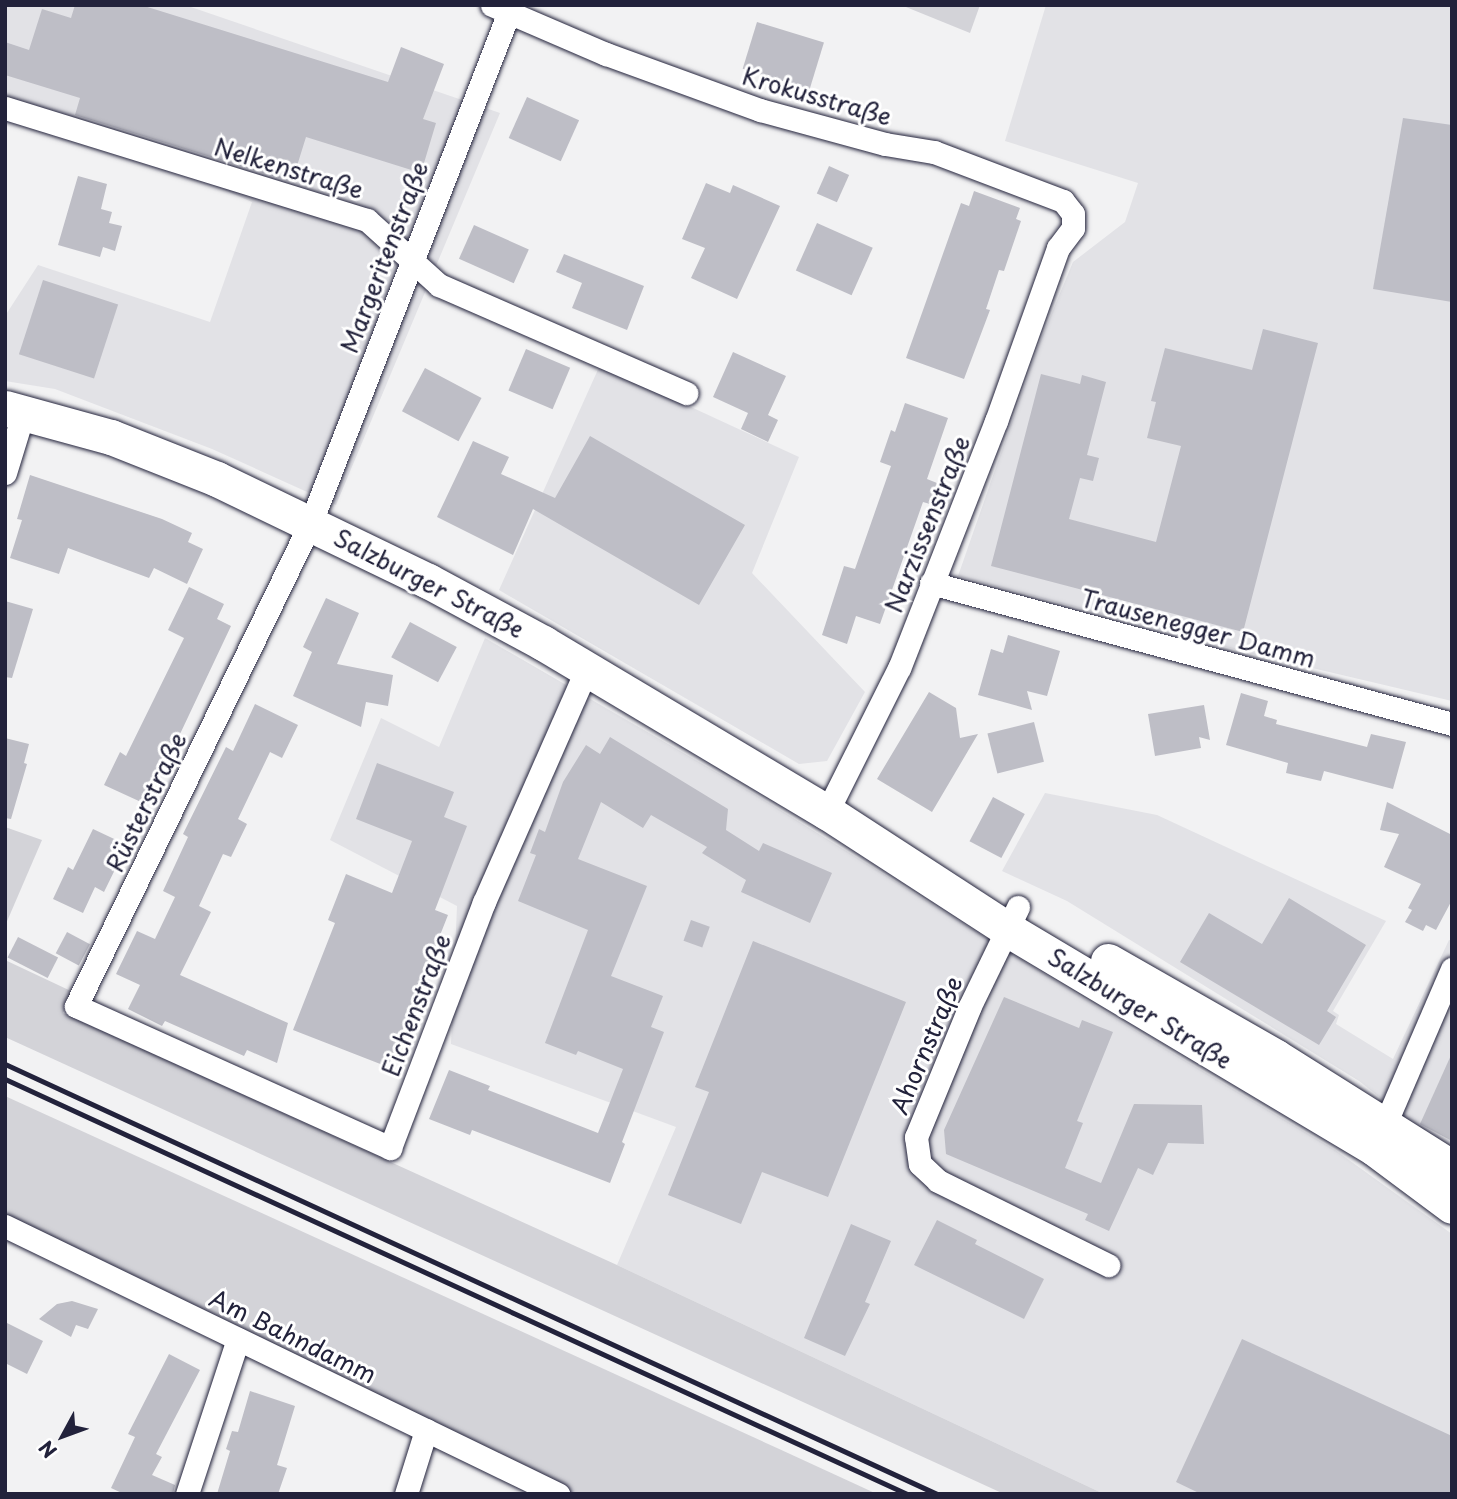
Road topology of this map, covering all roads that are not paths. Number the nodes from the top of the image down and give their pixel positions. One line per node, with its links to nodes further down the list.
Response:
1 (500, 9): 3 (street, Krokusstraße); 4 (street, Margeritenstraße)
2 (5, 108): 4 (street, Nelkenstraße)
3 (1058, 248): 9 (street, Narzissenstraße)
4 (411, 260): 5 (street, Nelkenstraße); 8 (street, Margeritenstraße)
5 (685, 394)
6 (15, 410): 7 (street); 8 (main road, Salzburger Straße)
7 (5, 473)
8 (311, 522): 10 (main road, Salzburger Straße); 15 (street, Rüsterstraße)
9 (931, 583): 11 (street, Trausenegger Damm); 12 (street, Narzissenstraße)
10 (587, 668): 12 (main road, Salzburger Straße); 15 (street, Eichenstraße)
11 (1452, 724)
12 (827, 812): 13 (main road, Salzburger Straße)
13 (1012, 918): 16 (main road, Salzburger Straße); 20 (street, Ahornstraße)
14 (1452, 969): 16 (street)
15 (177, 1051)
16 (1380, 1136): 17 (main road, Salzburger Straße); 18 (main road, Salzburger Straße)
17 (1452, 1168)
18 (1452, 1206)
19 (5, 1226): 21 (street, Am Bahndamm)
20 (1108, 1265)
21 (238, 1339): 22 (street, Am Bahndamm); 23 (street)
22 (426, 1430): 24 (street); 25 (street, Am Bahndamm)
23 (187, 1494)
24 (406, 1494)
25 (558, 1494)

